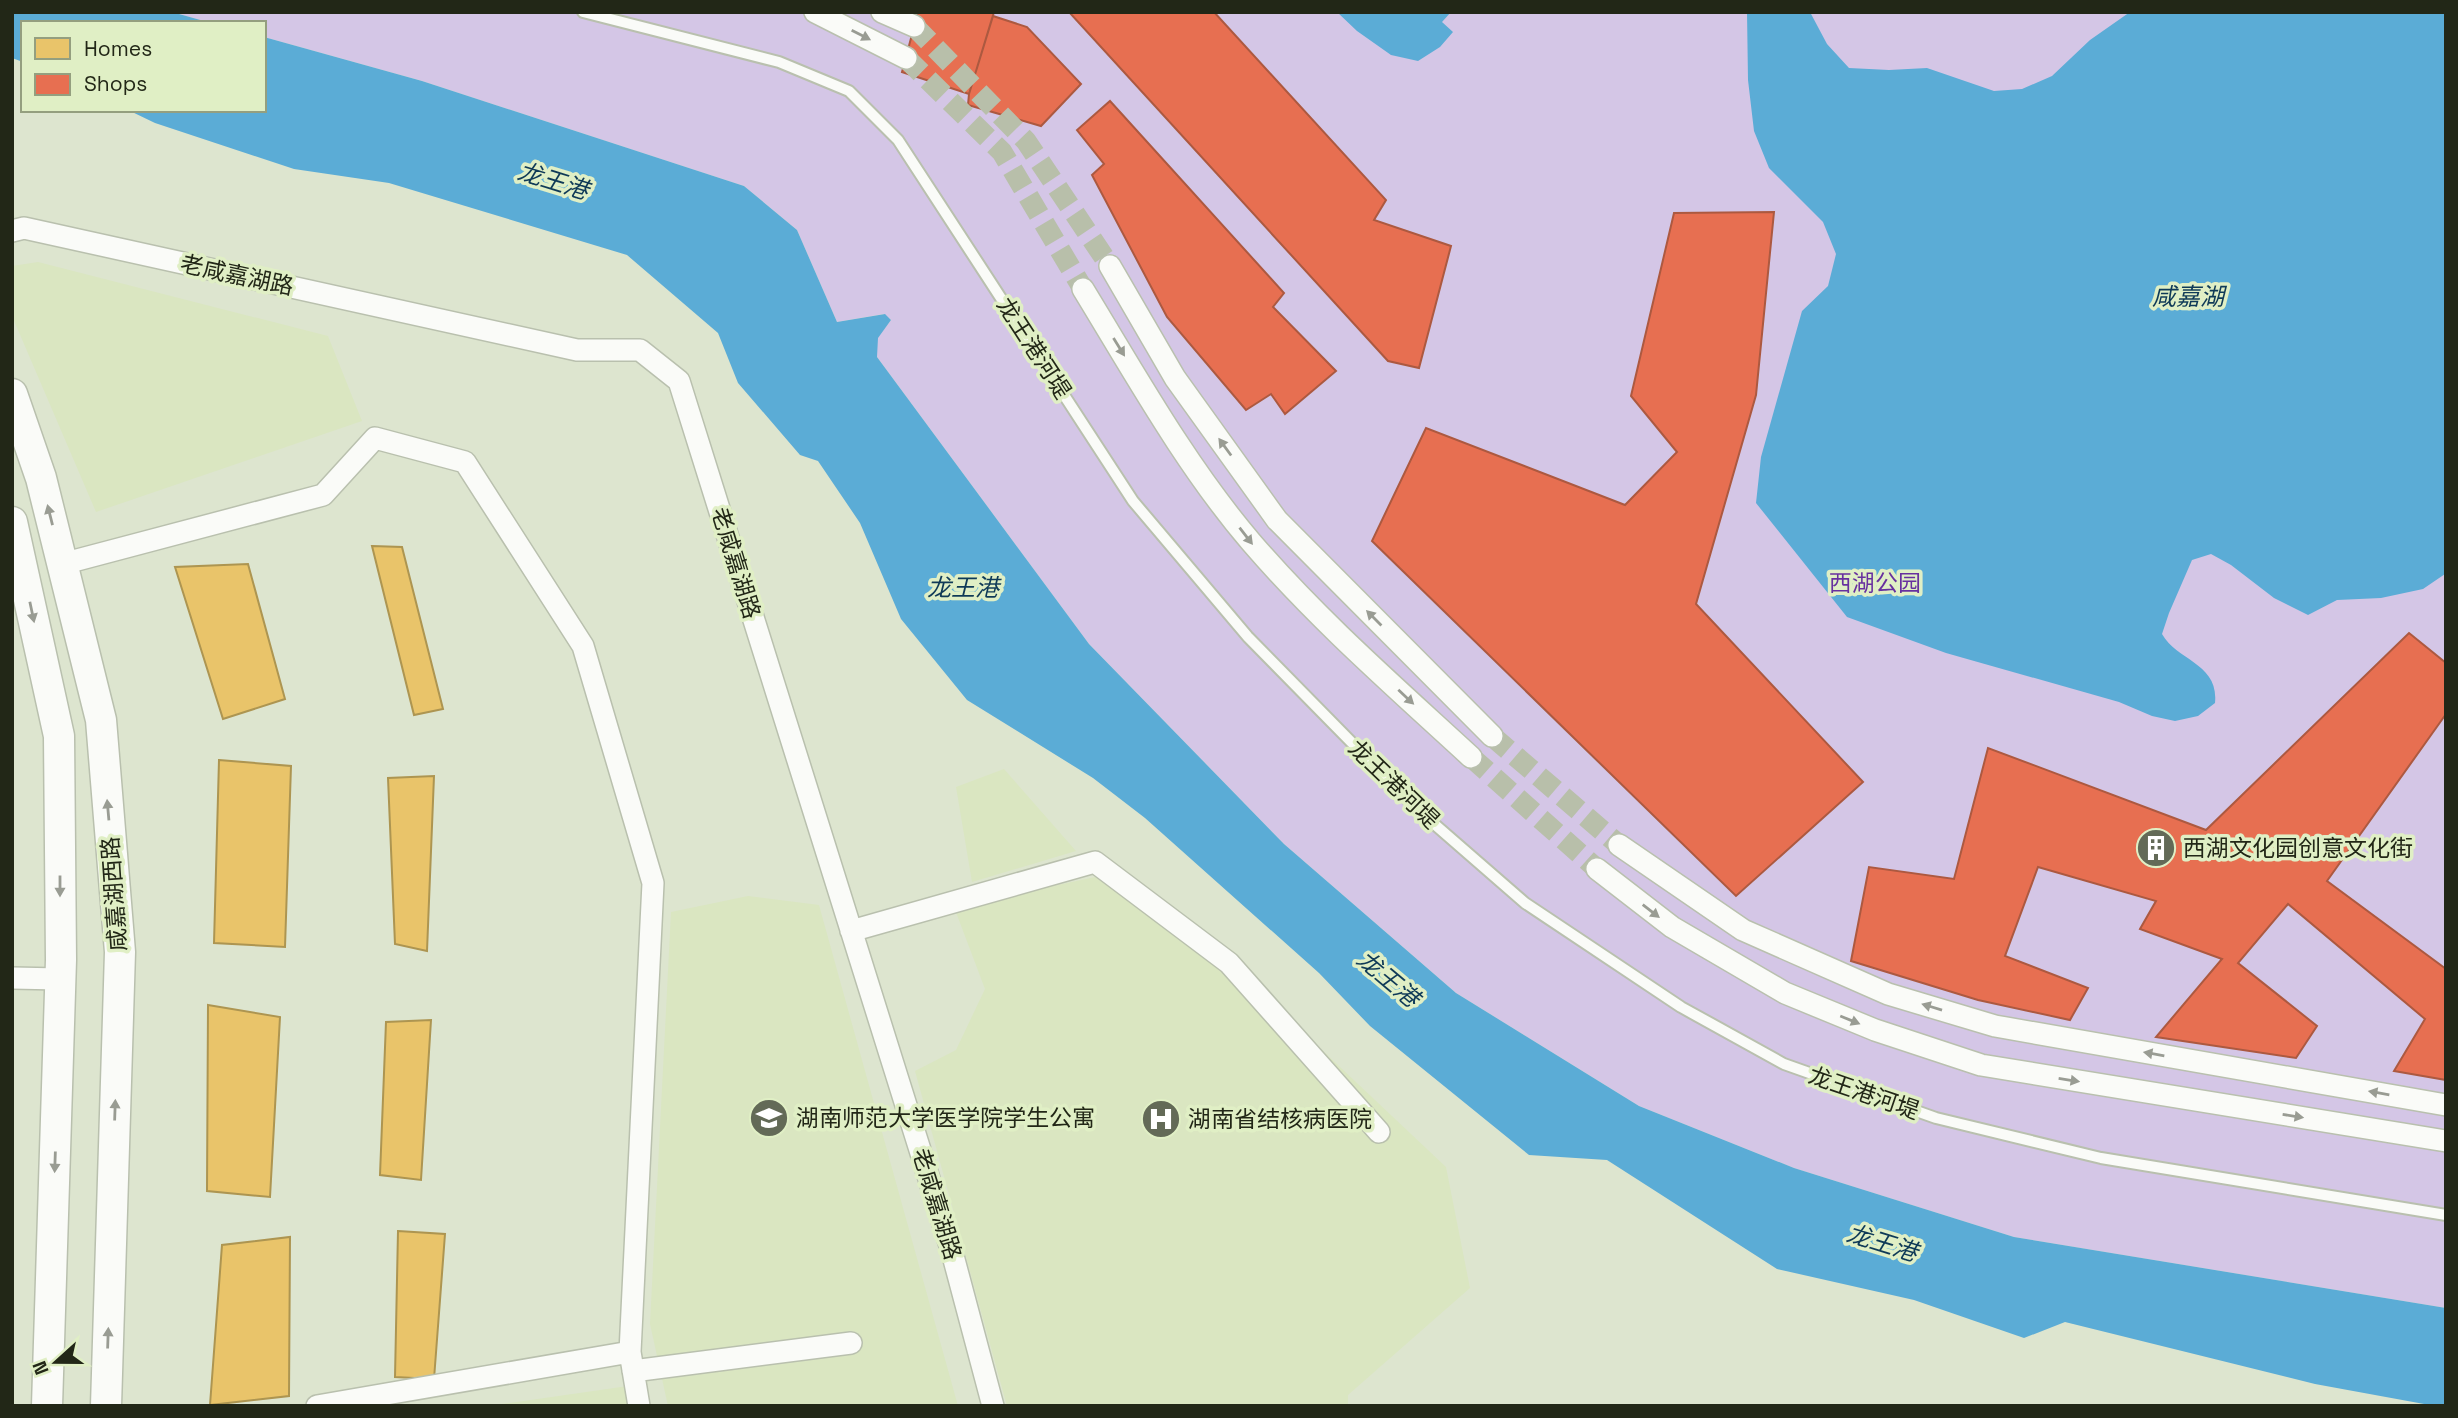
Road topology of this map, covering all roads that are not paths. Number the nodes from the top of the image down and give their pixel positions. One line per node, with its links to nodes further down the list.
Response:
1 (583, 12): 22 (lane, 龙王港河堤)
2 (815, 12): 5 (street, one-way to 5)
3 (882, 12): 4 (street)
4 (914, 26)
5 (906, 58)
6 (12, 231): 16 (street, 老咸嘉湖路)
7 (1110, 266): 12 (street, one-way to 7)
8 (1083, 289): 13 (street, one-way to 13)
9 (12, 394): 11 (main road, 咸嘉湖西路, one-way to 9)
10 (12, 522): 18 (main road, one-way to 18)
11 (62, 564): 24 (street); 26 (main road, 咸嘉湖西路, one-way to 11)
12 (1492, 736)
13 (1471, 757)
14 (1619, 845): 19 (street, one-way to 14)
15 (1597, 869): 21 (street, one-way to 21)
16 (851, 931): 20 (street); 29 (street, 老咸嘉湖路)
17 (12, 978): 18 (street)
18 (60, 979): 25 (main road, one-way to 25)
19 (2446, 1105)
20 (1379, 1132)
21 (2446, 1141)
22 (2446, 1215)
23 (851, 1343): 24 (street)
24 (632, 1362): 27 (street); 28 (street)
25 (47, 1406)
26 (106, 1406)
27 (317, 1406)
28 (639, 1406)
29 (993, 1406)

